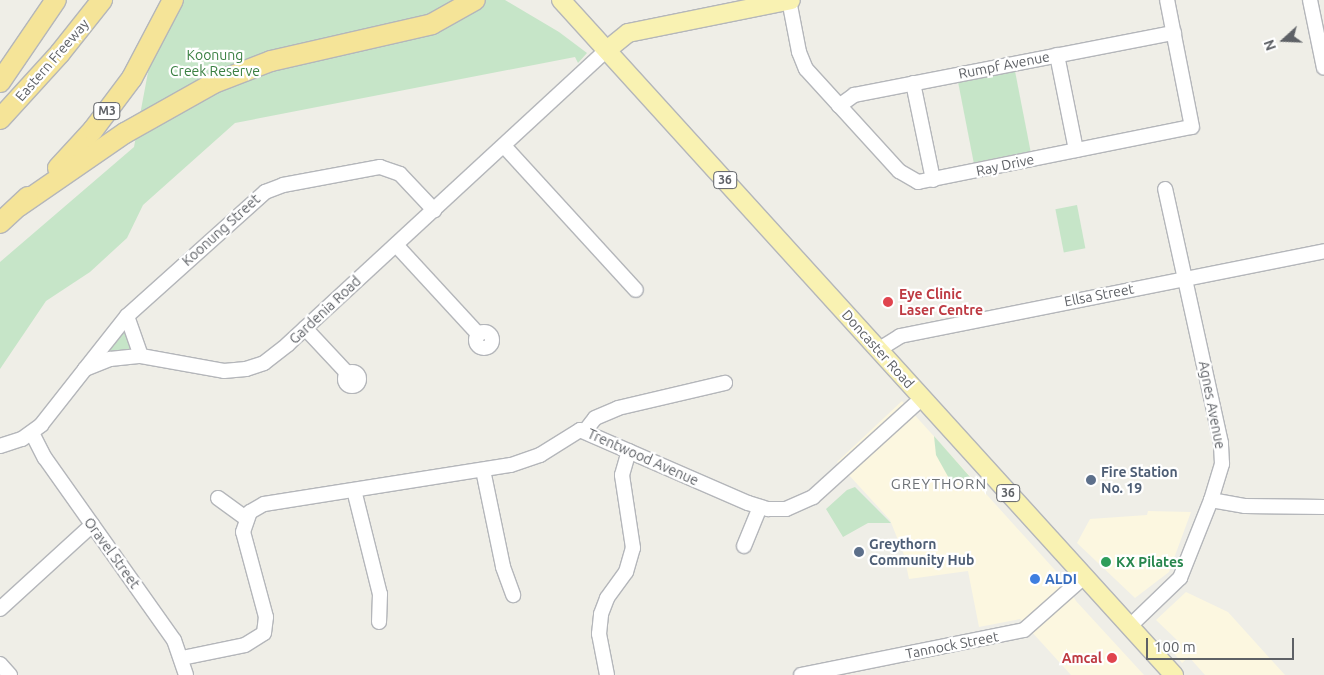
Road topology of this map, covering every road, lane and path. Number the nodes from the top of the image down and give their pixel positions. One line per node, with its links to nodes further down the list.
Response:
1 (56, 0): 15 (highway)
2 (102, 0): 18 (highway, Eastern Freeway)
3 (173, 0): 23 (highway, M3)
4 (474, 0): 23 (highway)
5 (546, 0): 10 (main road, Doncaster Road / 36)
6 (561, 0): 10 (main road, Doncaster Road / 36)
7 (1167, 0): 11 (street, Ray Drive)
8 (1310, 0): 14 (street)
9 (785, 1): 12 (main road); 17 (street, Ray Drive)
10 (581, 25): 12 (main road, Doncaster Road / 36)
11 (1174, 33): 13 (street, Rumpf Avenue); 20 (street, Ray Drive)
12 (606, 50): 19 (street, Gardenia Road); 33 (main road, Doncaster Road / 36)
13 (1058, 55): 16 (street, Rumpf Avenue); 20 (street)
14 (1324, 68)
15 (0, 82)
16 (913, 83): 17 (street, Rumpf Avenue); 21 (street)
17 (839, 106): 21 (street, Ray Drive)
18 (0, 119)
19 (504, 146): 24 (street, Gardenia Road); 29 (street)
20 (1076, 150): 21 (street, Ray Drive)
21 (933, 180)
22 (1164, 189): 28 (street, Agnes Avenue)
23 (19, 206): 25 (highway, M3)
24 (434, 210): 26 (street, Gardenia Road); 30 (street, Koonung Street)
25 (0, 223)
26 (396, 245): 31 (street, Gardenia Road); 32 (street)
27 (1324, 251): 28 (street, Ellsa Street)
28 (1185, 278): 33 (street, Ellsa Street); 46 (street, Agnes Avenue)
29 (636, 290)
30 (127, 316): 34 (street); 35 (street, Koonung Street)
31 (305, 328): 34 (street, Gardenia Road); 36 (street)
32 (479, 334)
33 (878, 350): 38 (main road, Doncaster Road / 36)
34 (142, 356): 35 (street, Gardenia Road)
35 (84, 369): 39 (street)
36 (348, 374)
37 (726, 383): 40 (street)
38 (922, 398): 47 (street, Trentwood Avenue); 52 (main road, Doncaster Road / 36)
39 (32, 433): 41 (street); 50 (street, Oravel Street)
40 (591, 434): 42 (street, Trentwood Avenue); 43 (street, Trentwood Avenue)
41 (0, 446)
42 (629, 451): 47 (street, Trentwood Avenue); 61 (street)
43 (483, 470): 44 (street, Trentwood Avenue); 53 (street)
44 (354, 490): 49 (street, Trentwood Avenue); 55 (street)
45 (218, 498): 49 (street)
46 (1211, 500): 48 (street); 56 (street, Agnes Avenue)
47 (760, 507): 51 (street)
48 (1324, 507)
49 (246, 518): 57 (street)
50 (92, 525): 54 (street); 57 (street, Oravel Street)
51 (744, 546)
52 (1084, 577): 56 (main road, Doncaster Road / 36); 62 (street, Tannock Street)
53 (513, 595)
54 (0, 609)
55 (379, 622)
56 (1129, 626): 63 (main road, Doncaster Road / 36)
57 (182, 658): 60 (street, Oravel Street)
58 (0, 664): 59 (street)
59 (10, 675)
60 (186, 675)
61 (607, 675)
62 (801, 675)
63 (1174, 675)

